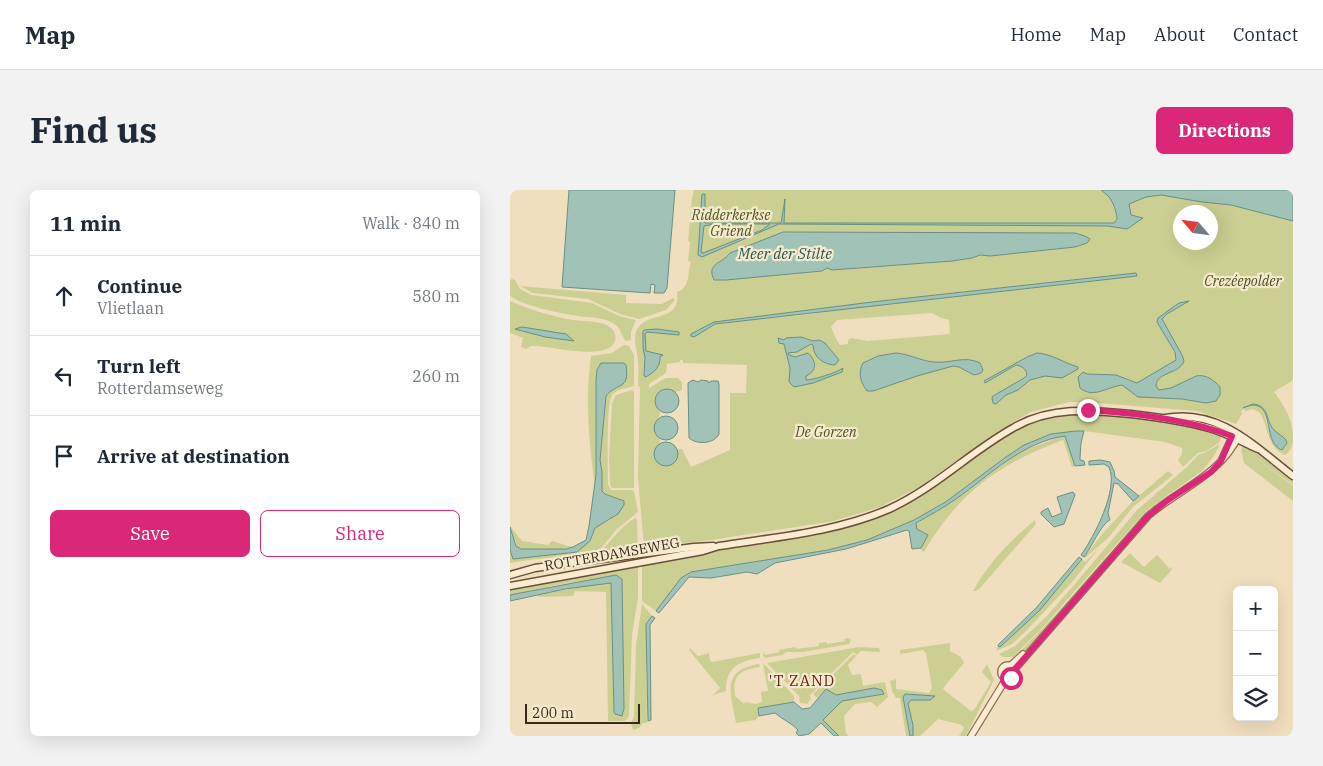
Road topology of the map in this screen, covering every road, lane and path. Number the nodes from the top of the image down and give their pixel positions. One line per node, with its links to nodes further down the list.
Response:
1 (1236, 435): 2 (main road, ROTTERDAMSEWEG); 3 (main road, ROTTERDAMSEWEG); 6 (street)
2 (1293, 476)
3 (719, 546): 4 (main road, ROTTERDAMSEWEG); 5 (main road, ROTTERDAMSEWEG)
4 (510, 575)
5 (510, 586)
6 (1012, 668): 7 (street); 7 (street)
7 (1005, 678): 8 (street)
8 (971, 736)

